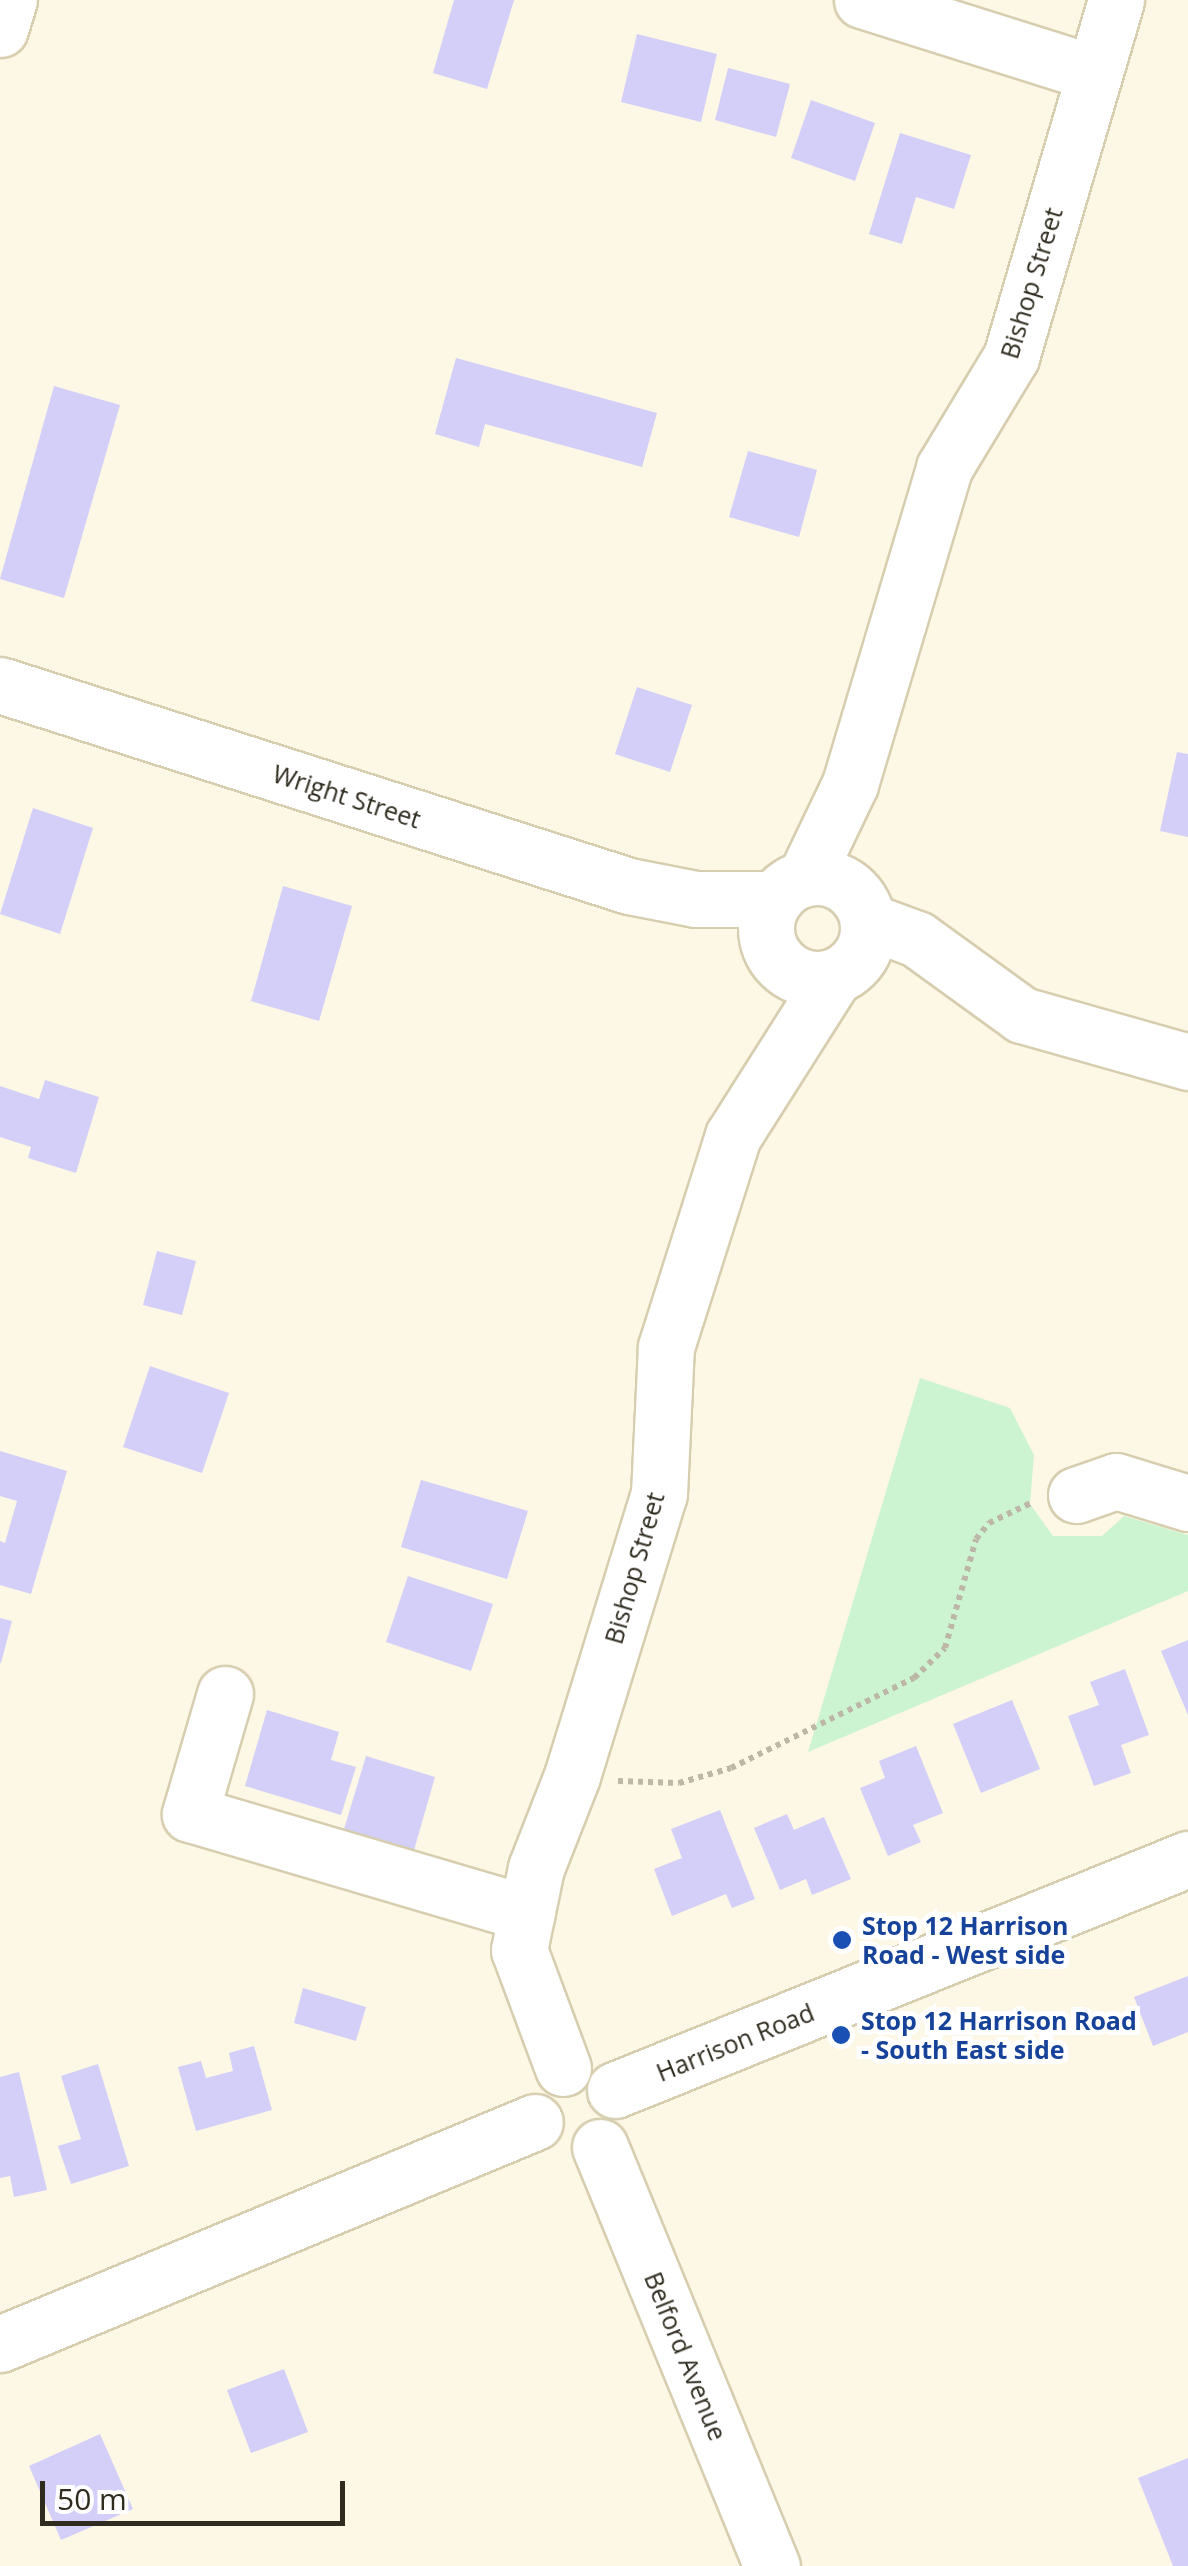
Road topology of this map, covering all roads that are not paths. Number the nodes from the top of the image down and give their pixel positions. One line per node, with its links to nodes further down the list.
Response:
1 (9, 0): 4 (street)
2 (862, 0): 5 (street)
3 (1116, 0): 5 (street, Bishop Street)
4 (0, 29)
5 (1094, 72): 7 (street, Bishop Street)
6 (0, 685): 7 (street, Wright Street)
7 (818, 928): 8 (street, Wright Street); 13 (street, Bishop Street)
8 (1188, 1062)
9 (1076, 1495): 10 (street)
10 (1188, 1503)
11 (225, 1694): 13 (street)
12 (1188, 1860): 15 (street, Harrison Road)
13 (527, 1913): 14 (street, Bishop Street)
14 (563, 2068): 15 (street); 16 (street)
15 (616, 2090): 17 (street)
16 (535, 2122): 17 (street); 18 (street)
17 (600, 2147): 19 (street, Belford Avenue)
18 (0, 2344)
19 (772, 2566)

